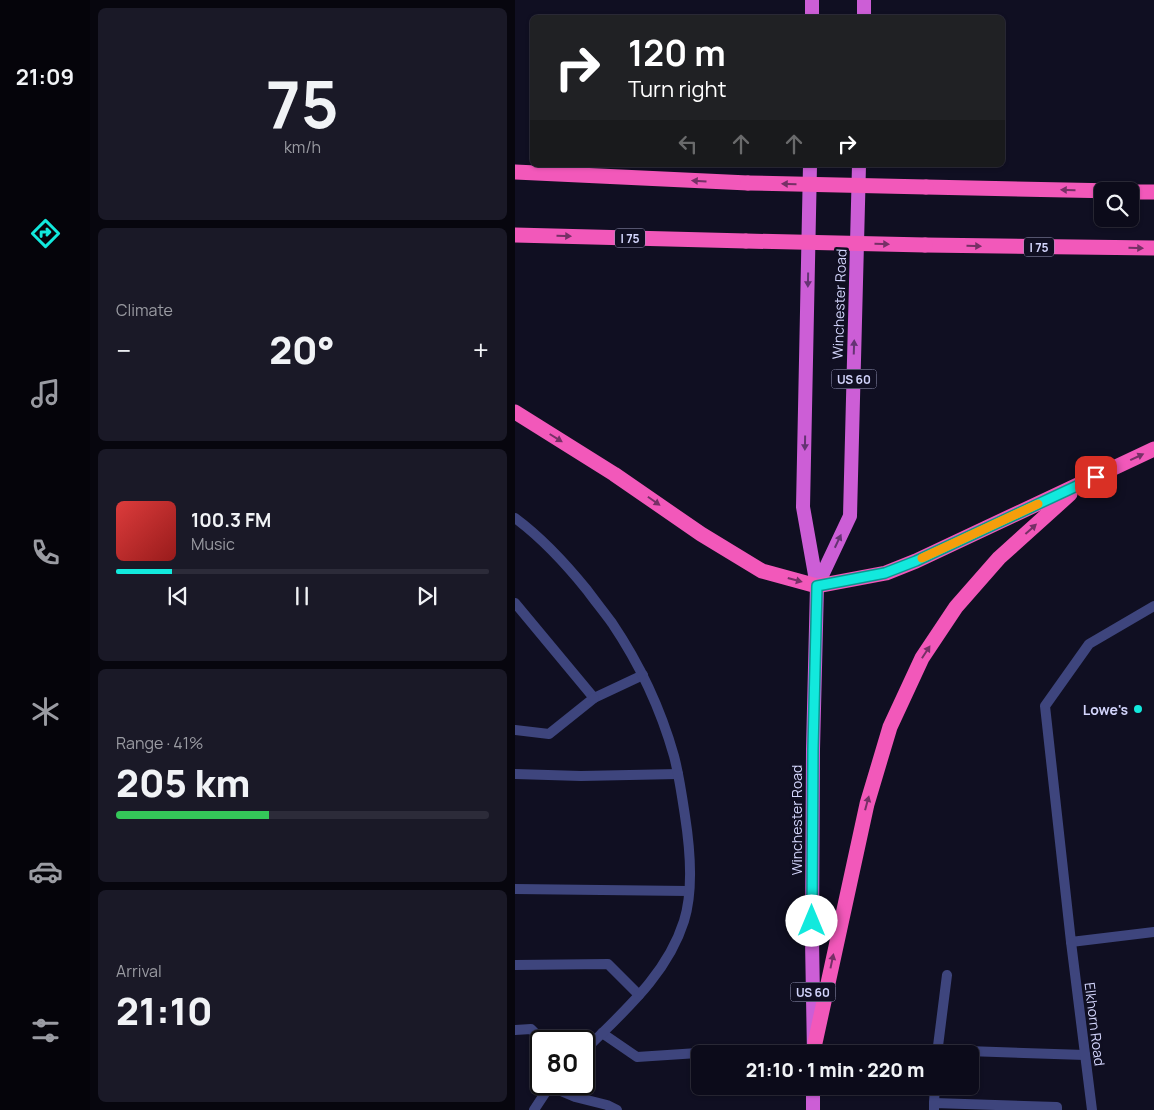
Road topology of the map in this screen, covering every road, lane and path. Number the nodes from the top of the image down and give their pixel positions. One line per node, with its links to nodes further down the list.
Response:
1 (813, 0): 3 (highway)
2 (864, 0): 4 (highway)
3 (812, 15)
4 (863, 15)
5 (810, 167): 17 (highway, Winchester Road / US 60, one-way to 17)
6 (859, 167): 17 (highway, Winchester Road / US 60, one-way to 6)
7 (515, 172): 8 (highway, one-way to 7, bridge)
8 (1094, 191)
9 (1139, 192): 10 (highway)
10 (1154, 192)
11 (515, 235): 12 (highway, I 75, one-way to 12, bridge)
12 (1154, 248)
13 (515, 412): 17 (highway, one-way to 17)
14 (1154, 449): 15 (highway, one-way to 14)
15 (1081, 484): 17 (highway); 37 (highway, one-way to 15)
16 (515, 518): 20 (street)
17 (817, 586): 36 (highway, Winchester Road / US 60)
18 (515, 603): 21 (street)
19 (1154, 606): 28 (street, Elkhorn Road)
20 (643, 675): 21 (street); 24 (street)
21 (594, 698): 22 (street)
22 (515, 730)
23 (515, 774): 24 (street)
24 (678, 774): 26 (street)
25 (515, 889): 26 (street)
26 (688, 891): 31 (street)
27 (1154, 932): 28 (street)
28 (1071, 942): 41 (street, Elkhorn Road)
29 (515, 965): 31 (street)
30 (947, 974): 38 (street)
31 (639, 995): 34 (street)
32 (515, 1030): 33 (street)
33 (532, 1030)
34 (602, 1033): 35 (street); 40 (street)
35 (595, 1040)
36 (814, 1045)
37 (815, 1045)
38 (938, 1045)
39 (979, 1053): 41 (street)
40 (691, 1054)
41 (1085, 1055): 50 (street, Elkhorn Road)
42 (544, 1095): 46 (street)
43 (571, 1095): 47 (street)
44 (813, 1095): 48 (highway)
45 (934, 1107): 49 (street)
46 (534, 1110)
47 (617, 1110)
48 (813, 1110)
49 (1057, 1110)
50 (1092, 1110)

